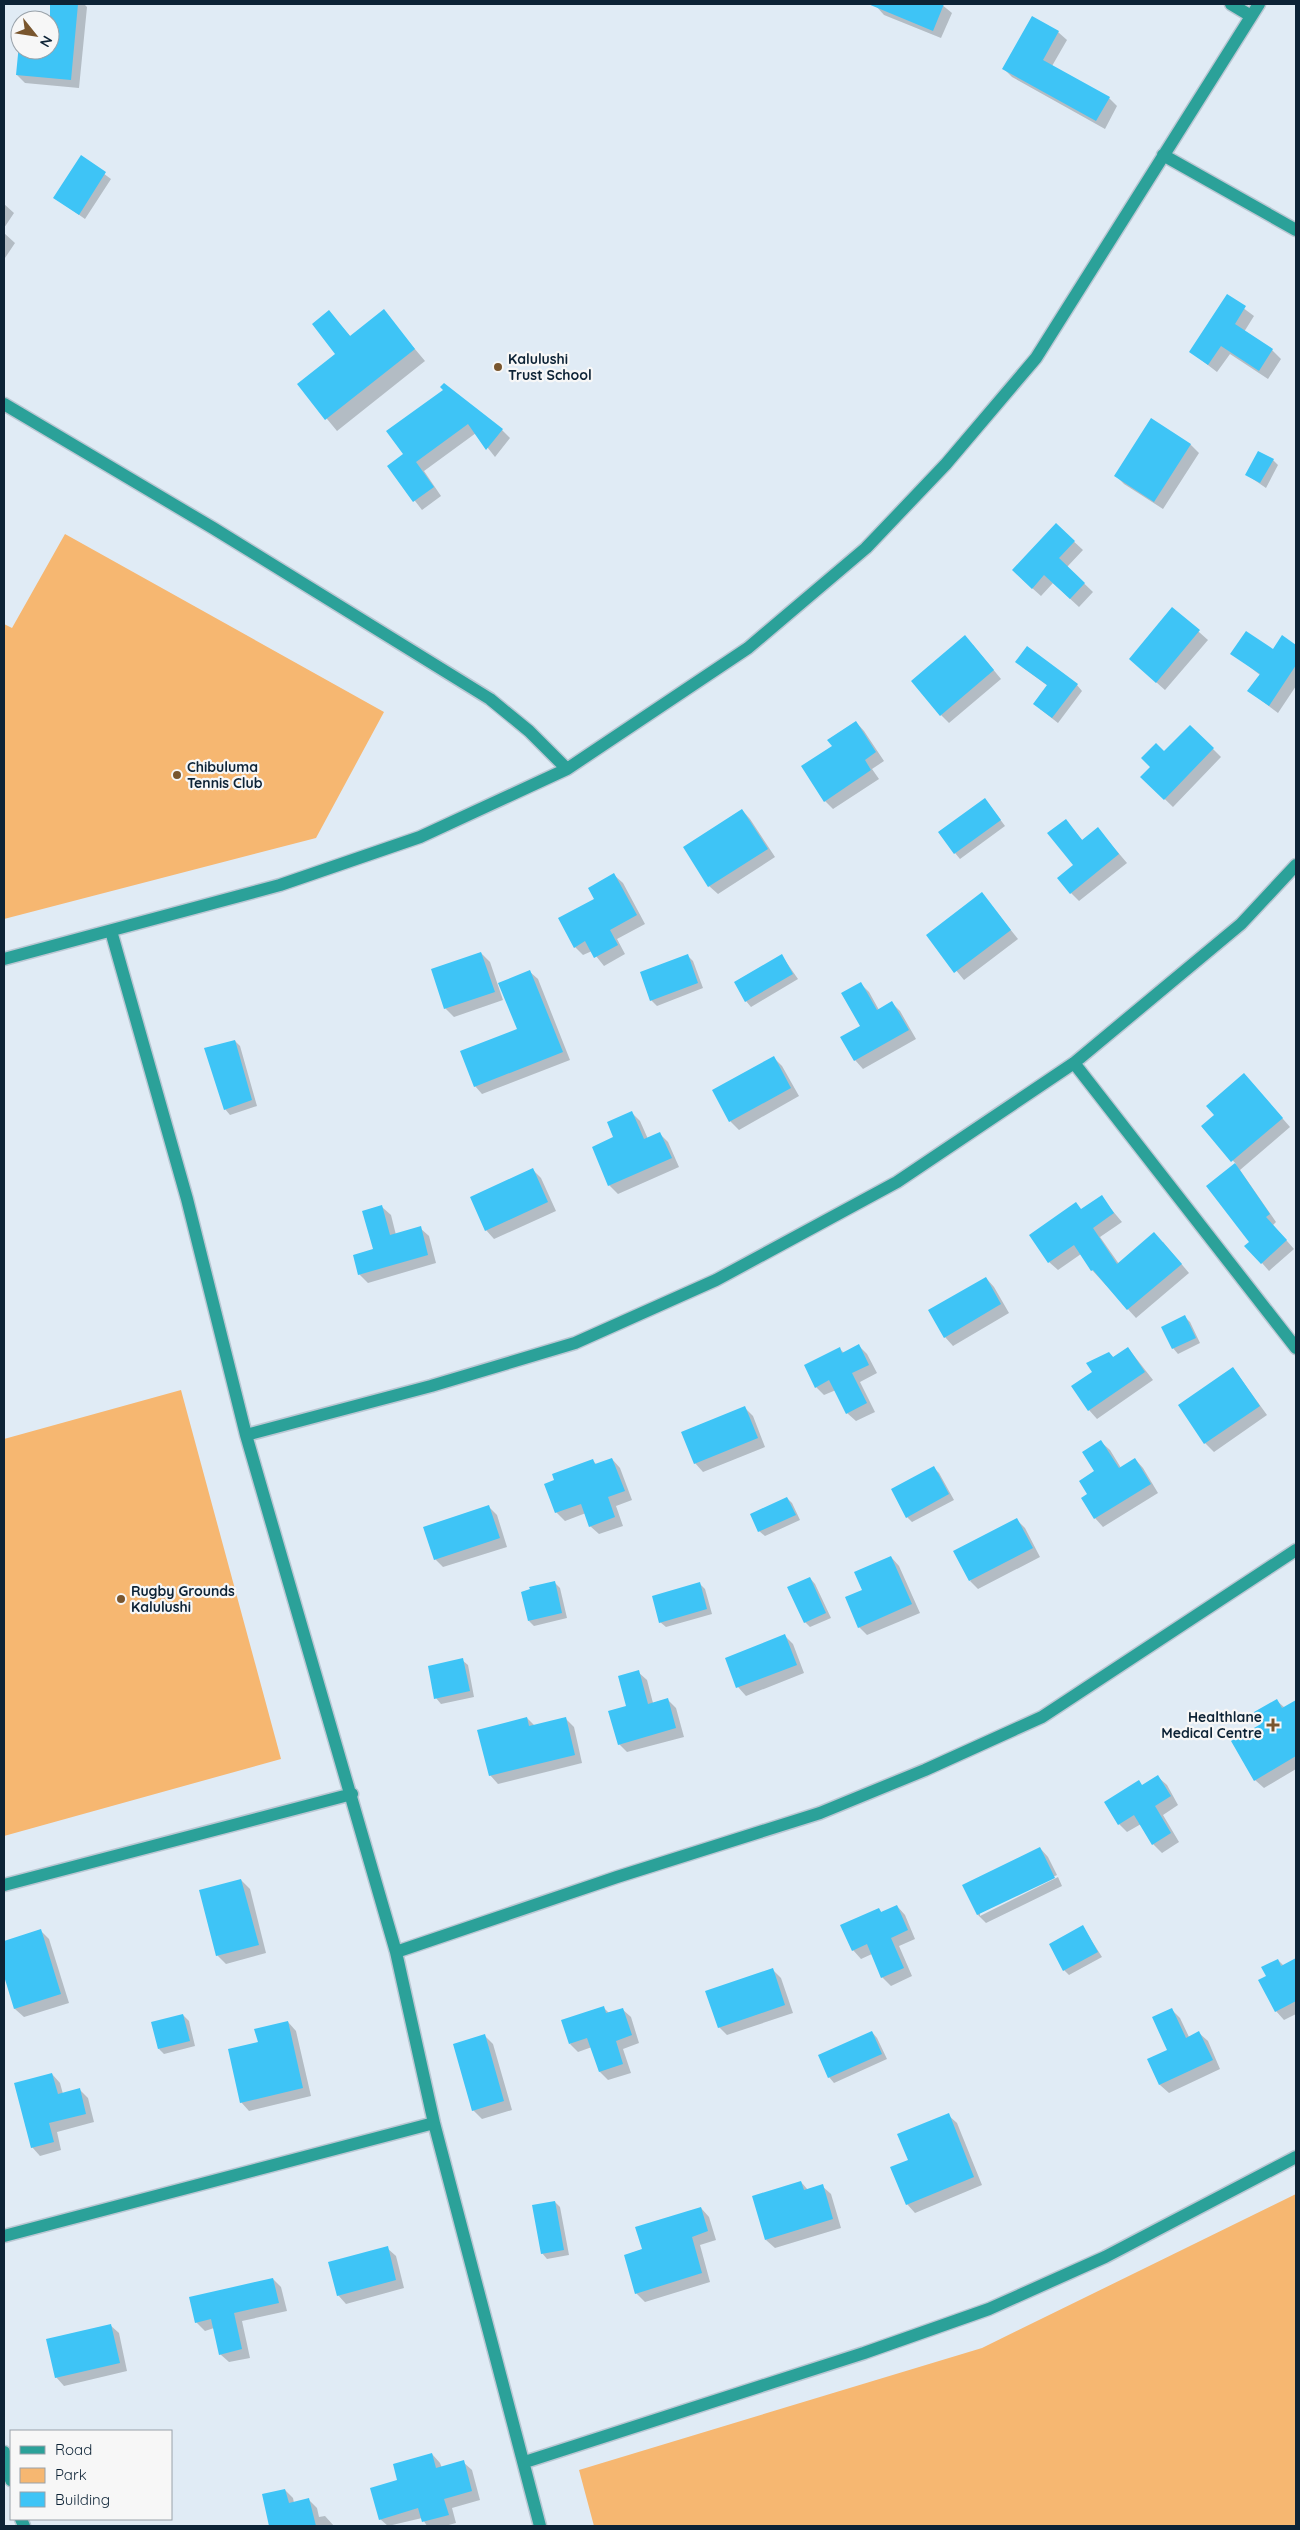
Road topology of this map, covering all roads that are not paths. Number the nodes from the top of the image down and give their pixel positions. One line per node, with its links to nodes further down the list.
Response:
1 (1231, 4): 3 (street)
2 (1259, 4): 3 (street)
3 (1251, 16): 4 (street)
4 (1164, 155): 5 (street); 7 (street)
5 (1296, 230)
6 (4, 404): 7 (street)
7 (567, 769): 9 (street)
8 (1296, 865): 11 (street)
9 (111, 931): 10 (street); 13 (street)
10 (4, 959)
11 (1074, 1063): 12 (street); 13 (street)
12 (1296, 1348)
13 (246, 1435): 15 (street)
14 (1296, 1550): 17 (street)
15 (352, 1794): 16 (street); 17 (street)
16 (4, 1885)
17 (396, 1952): 18 (street)
18 (434, 2123): 20 (street); 22 (street)
19 (1296, 2156): 22 (street)
20 (4, 2236)
21 (4, 2452): 23 (street)
22 (525, 2462): 24 (street)
23 (10, 2476)
24 (540, 2526)

